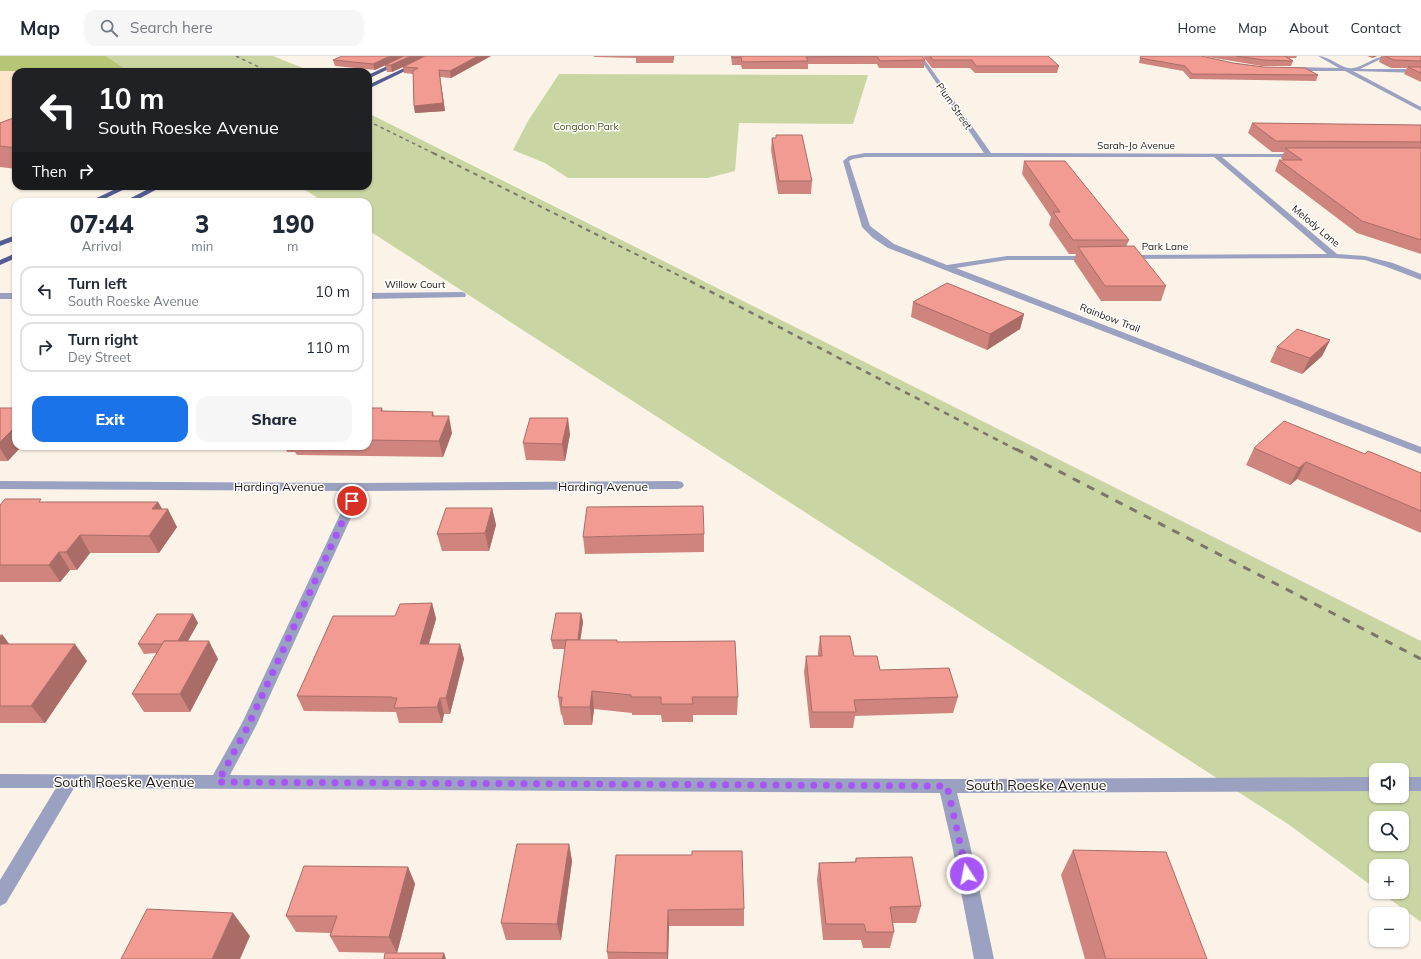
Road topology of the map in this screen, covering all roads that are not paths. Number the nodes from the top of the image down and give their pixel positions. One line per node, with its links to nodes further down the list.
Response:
1 (412, 56): 9 (main road)
2 (434, 56): 10 (main road)
3 (920, 56): 14 (street, Plum Street)
4 (1320, 56): 7 (street)
5 (1385, 56): 7 (street)
6 (1286, 69): 7 (street)
7 (1348, 71): 8 (street); 11 (street)
8 (1421, 71)
9 (372, 75)
10 (372, 85)
11 (1410, 104): 12 (street); 13 (street)
12 (1421, 104)
13 (1421, 109)
14 (989, 155): 15 (street, Sarah-Jo Avenue); 17 (street, Sarah-Jo Avenue)
15 (1216, 155): 16 (street, Sarah-Jo Avenue); 24 (street, Melody Lane)
16 (1303, 155)
17 (851, 157): 29 (street, Rainbow Trail)
18 (119, 190): 20 (main road)
19 (152, 190): 21 (main road)
20 (101, 198)
21 (134, 198)
22 (12, 239): 23 (main road)
23 (0, 244)
24 (1335, 256): 26 (street, Park Lane); 30 (street, Melody Lane)
25 (12, 257): 28 (main road)
26 (1116, 257)
27 (1101, 258): 29 (street)
28 (0, 263)
29 (947, 267): 35 (street, Rainbow Trail)
30 (1421, 277)
31 (462, 295): 34 (street, Willow Court)
32 (0, 296): 33 (street)
33 (12, 296)
34 (372, 296)
35 (1421, 451)
36 (0, 485): 38 (street, Harding Avenue)
37 (678, 486): 38 (street, Harding Avenue)
38 (359, 487): 41 (street)
39 (0, 781): 40 (street, South Roeske Avenue)
40 (69, 782): 41 (street, South Roeske Avenue); 46 (street)
41 (218, 782): 45 (street, South Roeske Avenue)
42 (1369, 784): 45 (street, South Roeske Avenue)
43 (1409, 784): 44 (street)
44 (1421, 784)
45 (947, 786): 47 (street)
46 (0, 897)
47 (984, 959)

